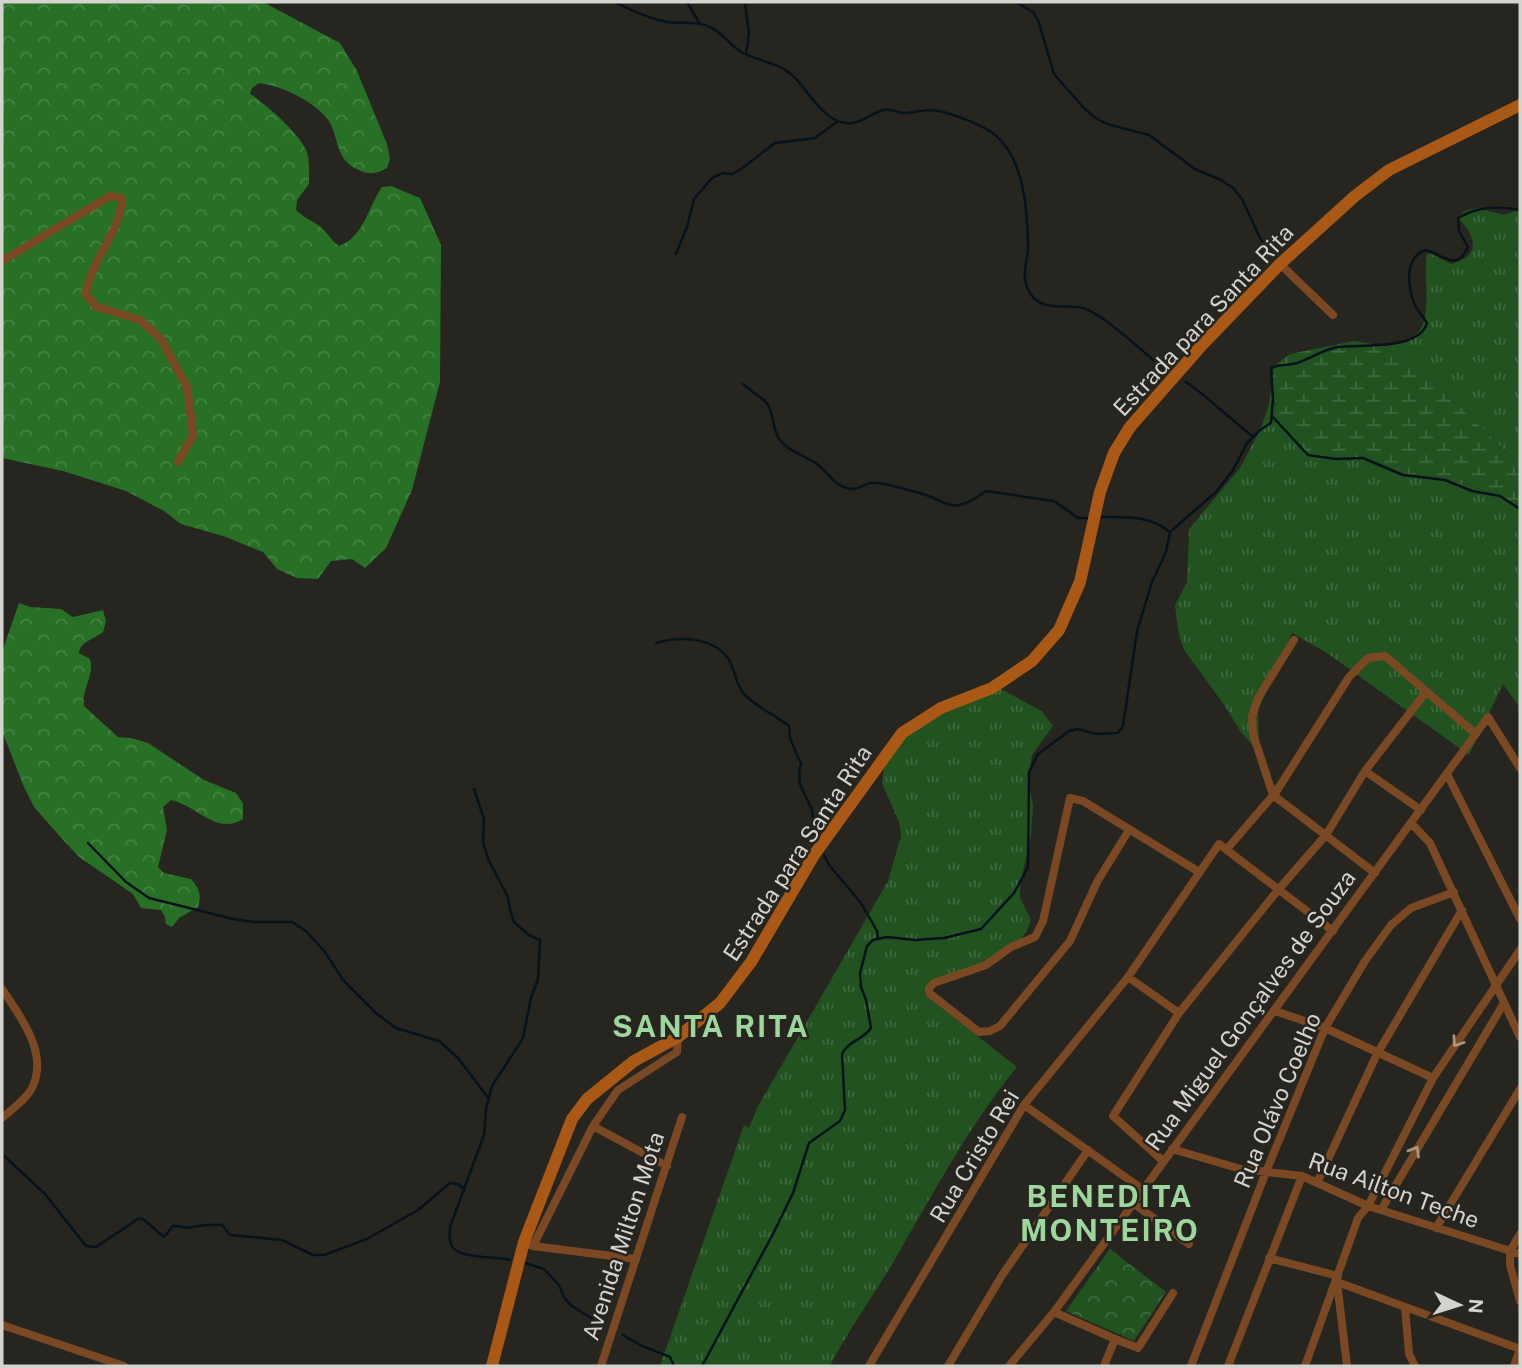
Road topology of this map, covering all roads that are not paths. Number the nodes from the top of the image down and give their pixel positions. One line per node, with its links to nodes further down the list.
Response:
1 (1520, 105): 3 (main road, Estrada para Santa Rita)
2 (2, 261): 5 (street)
3 (1280, 264): 4 (street); 33 (main road, Estrada para Santa Rita)
4 (1333, 315)
5 (178, 462)
6 (1294, 640): 12 (street)
7 (1426, 692): 8 (street, Rua Cristo Rei); 10 (street); 12 (street, Rua Cristo Rei)
8 (1476, 734): 9 (street, Rua Miguel Gonçalves de Souza); 11 (street, Rua Miguel Gonçalves de Souza)
9 (1520, 768)
10 (1365, 771): 13 (street); 16 (street)
11 (1447, 774): 13 (street, Rua Miguel Gonçalves de Souza); 23 (street)
12 (1273, 795): 16 (street); 17 (street, Rua Cristo Rei)
13 (1421, 810): 14 (street, Rua Miguel Gonçalves de Souza)
14 (1411, 823): 19 (street, Rua Miguel Gonçalves de Souza); 21 (street)
15 (1129, 830): 15 (street); 18 (street)
16 (1326, 835): 19 (street); 20 (street)
17 (1223, 846): 18 (street, Rua Cristo Rei); 20 (street)
18 (1199, 872): 26 (street, Rua Cristo Rei)
19 (1375, 873): 24 (street, Rua Miguel Gonçalves de Souza)
20 (1278, 890): 24 (street); 31 (street)
21 (1454, 891): 22 (street); 32 (street, Rua Olávo Coelho)
22 (1462, 910): 27 (street); 35 (street)
23 (1520, 919)
24 (1333, 931): 30 (street, Rua Miguel Gonçalves de Souza)
25 (1520, 950): 27 (street)
26 (1128, 977): 31 (street); 38 (street, Rua Cristo Rei)
27 (1495, 985): 29 (street); 36 (street, one-way to 36)
28 (2, 989): 40 (street)
29 (1504, 1003): 34 (street); 52 (street, one-way to 29)
30 (1275, 1012): 32 (street); 42 (street, Rua Miguel Gonçalves de Souza)
31 (1179, 1013): 44 (street)
32 (1325, 1028): 35 (street); 46 (street, Rua Olávo Coelho)
33 (678, 1037): 41 (street); 55 (main road, Estrada para Santa Rita)
34 (1520, 1037)
35 (1377, 1054): 36 (street); 48 (street)
36 (1433, 1079): 51 (street)
37 (1520, 1089): 53 (street)
38 (1024, 1105): 43 (street); 72 (street, Rua Cristo Rei)
39 (682, 1117): 45 (street, Avenida Milton Mota)
40 (2, 1118)
41 (593, 1126): 45 (street); 55 (street)
42 (1172, 1149): 44 (street, Rua Miguel Gonçalves de Souza); 46 (street, Rua Ailton Teche)
43 (1088, 1150): 49 (street); 73 (street)
44 (1163, 1161): 49 (street, Rua Miguel Gonçalves de Souza)
45 (667, 1166): 60 (street, Avenida Milton Mota)
46 (1266, 1171): 47 (street, Rua Ailton Teche); 76 (street, Rua Olávo Coelho)
47 (1302, 1176): 48 (street, Rua Ailton Teche); 59 (street)
48 (1317, 1183): 51 (street, Rua Ailton Teche)
49 (1142, 1189): 50 (street, Rua Miguel Gonçalves de Souza)
50 (1133, 1203): 56 (street); 65 (street, Rua Miguel Gonçalves de Souza)
51 (1368, 1206): 52 (street, Rua Ailton Teche); 61 (street)
52 (1381, 1210): 53 (street, Rua Ailton Teche)
53 (1436, 1228): 57 (street, Rua Ailton Teche)
54 (1520, 1234): 57 (street)
55 (528, 1244): 60 (street); 70 (main road, Estrada para Santa Rita)
56 (1189, 1244)
57 (1510, 1251): 58 (street, Rua Ailton Teche); 63 (street)
58 (1520, 1254)
59 (1269, 1258): 61 (street); 77 (street)
60 (636, 1259): 71 (street, Avenida Milton Mota)
61 (1337, 1279): 64 (street); 78 (street); 79 (street)
62 (1173, 1293): 67 (street)
63 (1520, 1301)
64 (1405, 1307): 68 (street); 80 (street)
65 (1054, 1312): 67 (street); 74 (street, Rua Miguel Gonçalves de Souza)
66 (2, 1325): 69 (street)
67 (1115, 1339): 75 (street)
68 (1520, 1349): 81 (street)
69 (124, 1366)
70 (492, 1366)
71 (601, 1366)
72 (869, 1366)
73 (948, 1366)
74 (1009, 1366)
75 (1104, 1366)
76 (1191, 1366)
77 (1228, 1366)
78 (1305, 1366)
79 (1347, 1366)
80 (1415, 1366)
81 (1514, 1366)

